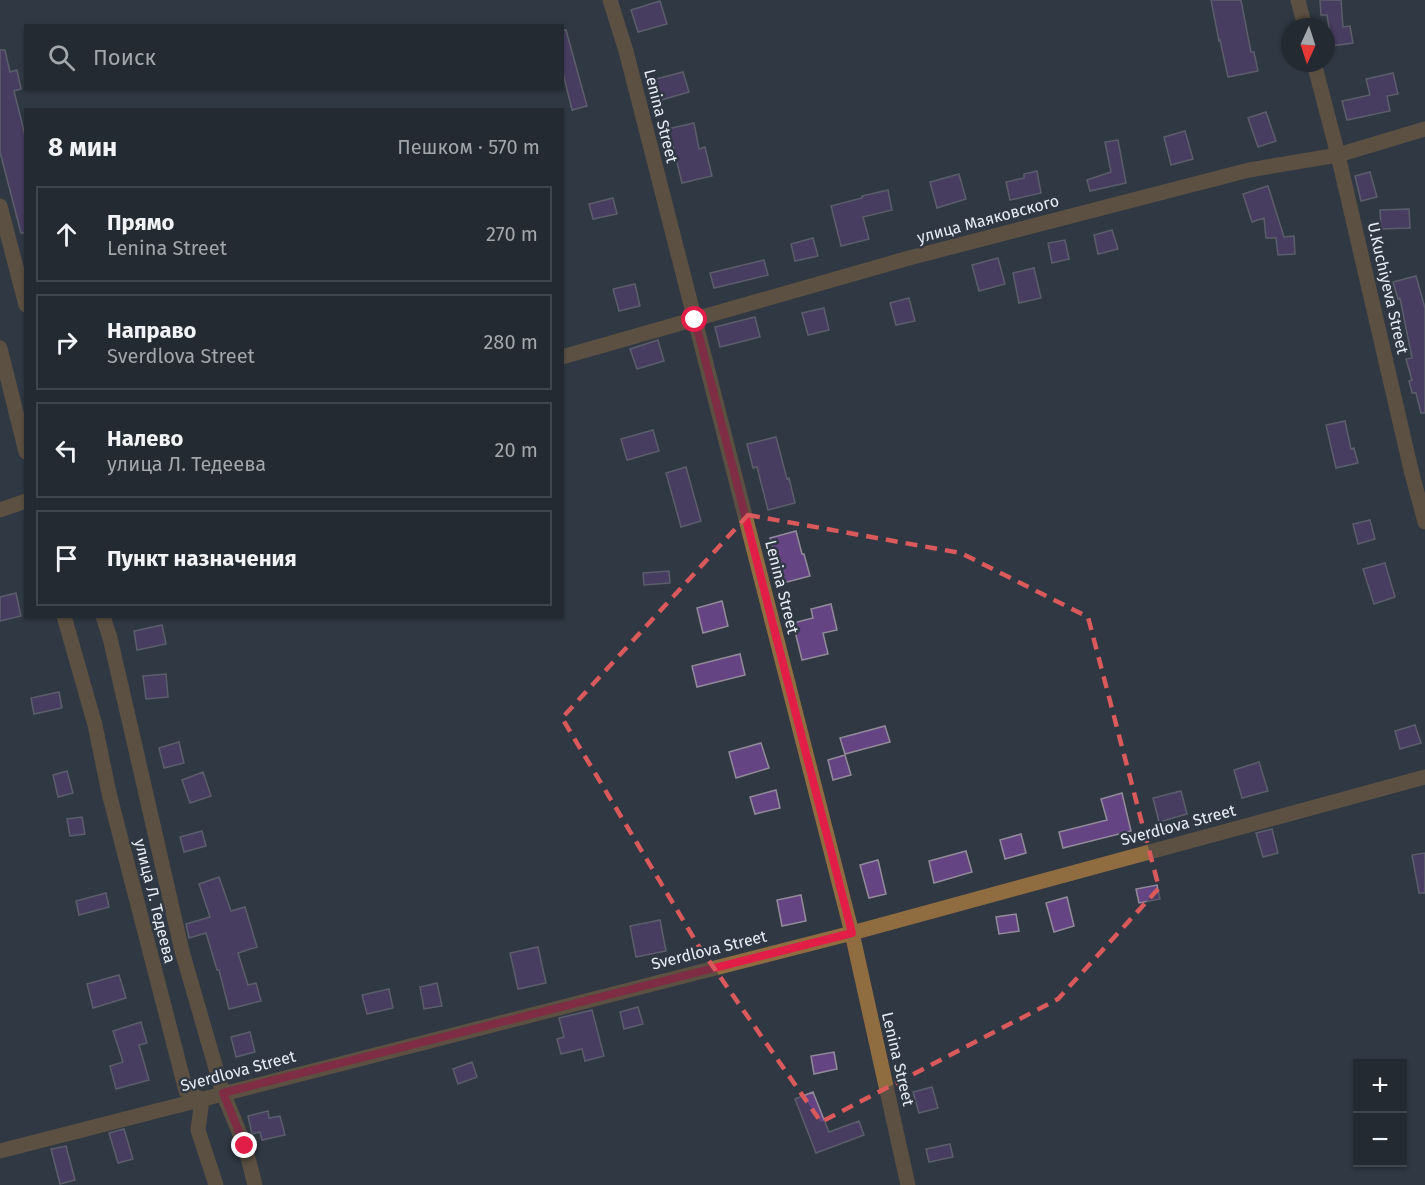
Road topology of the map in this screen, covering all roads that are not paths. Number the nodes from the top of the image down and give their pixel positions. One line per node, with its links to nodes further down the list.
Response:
1 (610, 0): 9 (street, Lenina Street)
2 (1298, 0): 3 (street)
3 (1303, 18)
4 (1316, 72): 6 (street, U.Kuchiyeva Street)
5 (1425, 129): 6 (street, улица Маяковского)
6 (1338, 155): 9 (street, улица Маяковского); 15 (street, U.Kuchiyeva Street)
7 (0, 206): 8 (street)
8 (24, 297)
9 (695, 320): 11 (street, улица Маяковского); 19 (street, Lenina Street)
10 (0, 348): 12 (street)
11 (564, 356)
12 (24, 444)
13 (24, 502): 14 (street)
14 (0, 510)
15 (1425, 522)
16 (65, 618): 21 (street, улица Л. Тедеева)
17 (104, 618): 20 (street, улица Л. Тедеева)
18 (1425, 777): 19 (street, Sverdlova Street)
19 (852, 933): 20 (street, Sverdlova Street); 25 (street, Lenina Street)
20 (223, 1093): 21 (street, Sverdlova Street); 24 (street, улица Л. Тедеева)
21 (202, 1100): 22 (street, Sverdlova Street); 23 (street)
22 (0, 1151)
23 (216, 1185)
24 (255, 1185)
25 (908, 1185)

